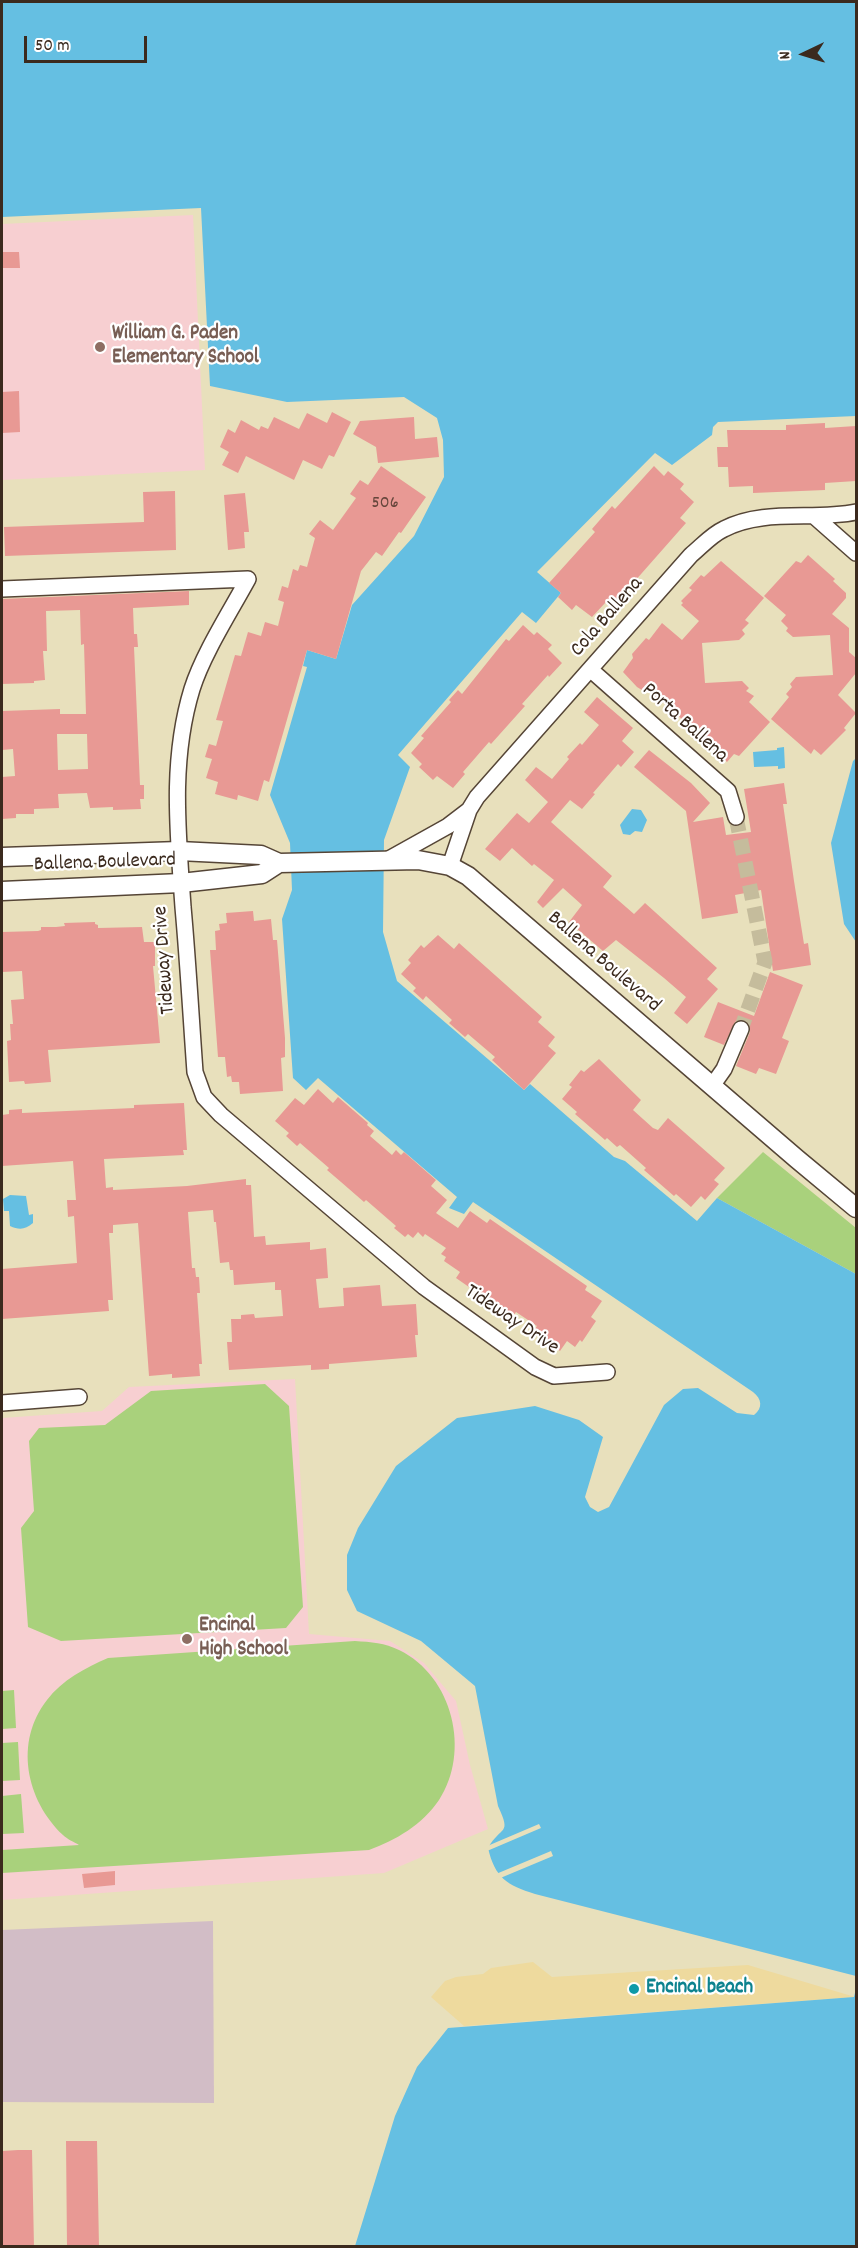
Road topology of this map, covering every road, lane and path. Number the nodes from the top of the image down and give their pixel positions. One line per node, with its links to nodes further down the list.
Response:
1 (856, 512): 2 (street, Cola Ballena)
2 (814, 516): 3 (street); 5 (street, Cola Ballena)
3 (856, 553)
4 (2, 589): 8 (street, Tideway Drive)
5 (591, 670): 6 (street, Cola Ballena); 7 (street, Porta Ballena)
6 (469, 810): 10 (street, Cola Ballena); 12 (street, Cola Ballena)
7 (736, 817)
8 (179, 851): 9 (street, Ballena Boulevard); 11 (street, Ballena Boulevard); 13 (street, Tideway Drive)
9 (2, 857)
10 (387, 860): 11 (street, Ballena Boulevard); 12 (street, Ballena Boulevard)
11 (279, 863): 13 (street, Ballena Boulevard)
12 (450, 866): 16 (street, Ballena Boulevard)
13 (181, 883): 14 (street, Ballena Boulevard); 18 (street, Tideway Drive)
14 (2, 891)
15 (741, 1029): 16 (street)
16 (712, 1086): 17 (street, Ballena Boulevard)
17 (856, 1208)
18 (607, 1372)
19 (79, 1397): 20 (street)
20 (2, 1403)

